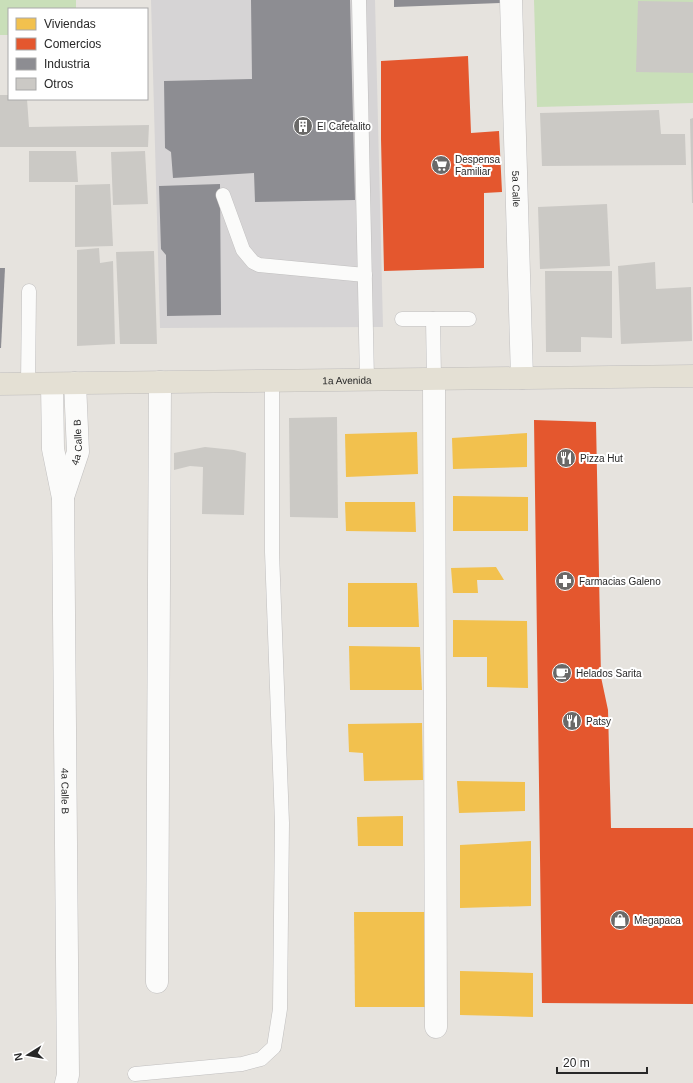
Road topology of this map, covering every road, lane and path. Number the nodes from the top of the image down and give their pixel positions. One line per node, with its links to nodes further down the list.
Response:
1 (359, 0): 4 (lane)
2 (511, 0): 10 (street, 5a Calle)
3 (223, 196): 4 (lane)
4 (365, 275): 12 (lane)
5 (29, 291): 17 (lane)
6 (469, 318): 8 (lane)
7 (402, 319): 8 (lane)
8 (433, 319): 11 (lane)
9 (693, 376): 10 (main road, 1a Avenida)
10 (522, 378): 11 (main road, 1a Avenida)
11 (434, 379): 12 (main road, 1a Avenida); 21 (street)
12 (367, 380): 13 (main road, 1a Avenida)
13 (272, 381): 14 (main road, 1a Avenida); 22 (lane)
14 (160, 382): 15 (main road, 1a Avenida); 20 (street)
15 (75, 383): 18 (main road, 1a Avenida); 19 (street, 4a Calle B)
16 (0, 384): 17 (main road, 1a Avenida)
17 (28, 384): 18 (main road, 1a Avenida)
18 (52, 384): 19 (street, 4a Calle B)
19 (63, 498): 23 (street, 4a Calle B)
20 (157, 982)
21 (436, 1027)
22 (135, 1074)
23 (66, 1083)

